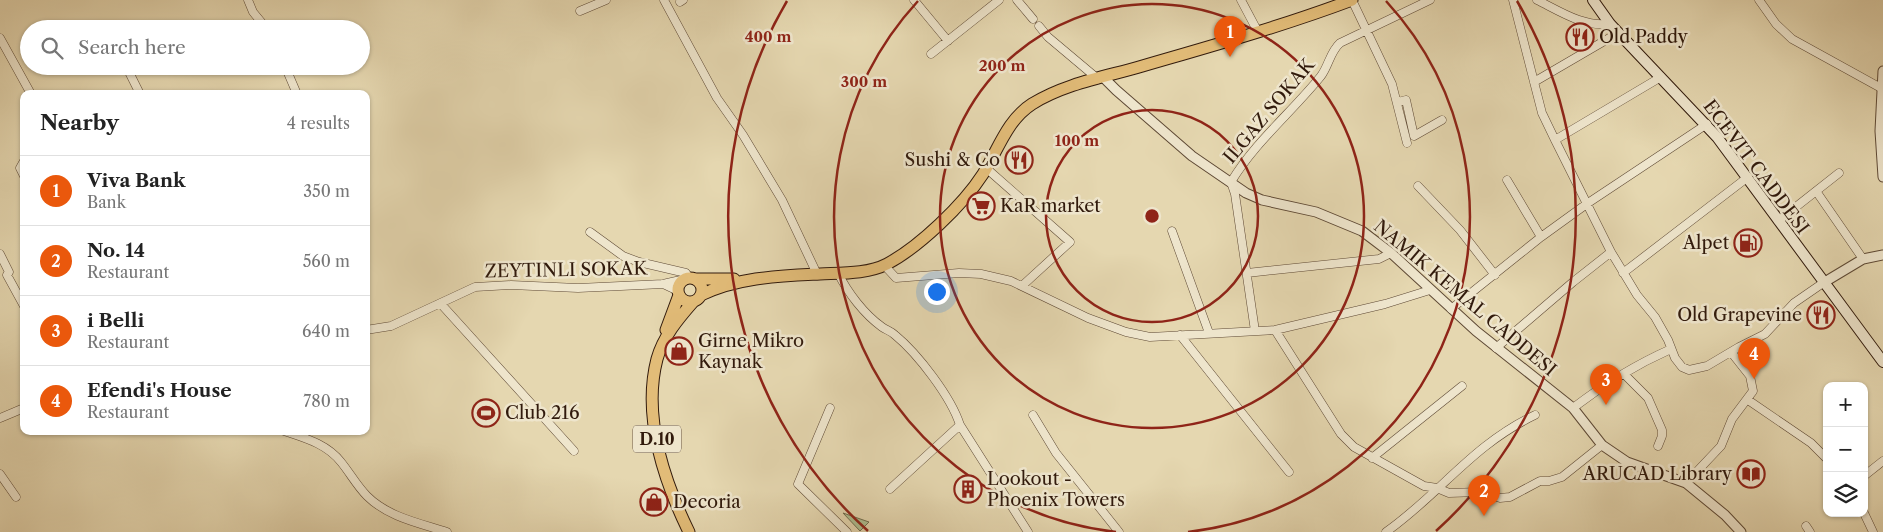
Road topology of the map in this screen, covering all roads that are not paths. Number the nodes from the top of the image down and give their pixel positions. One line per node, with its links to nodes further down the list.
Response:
1 (248, 0): 16 (street)
2 (606, 0): 14 (street)
3 (664, 0): 62 (street)
4 (914, 0): 23 (street)
5 (999, 0): 23 (street)
6 (1017, 0): 15 (street)
7 (1241, 0): 20 (street)
8 (1352, 0): 19 (street); 20 (main road, D.10)
9 (1430, 0): 19 (street, ILGAZ SOKAK)
10 (1513, 0): 30 (street)
11 (1537, 0): 17 (street)
12 (1592, 0): 17 (main road, ECEVIT CADDESI)
13 (1759, 0): 31 (street)
14 (580, 11)
15 (1033, 18)
16 (260, 20)
17 (1610, 24): 21 (main road, ECEVIT CADDESI)
18 (1039, 26): 29 (street)
19 (1365, 31): 35 (street); 45 (street, ILGAZ SOKAK)
20 (1258, 32): 29 (main road, D.10)
21 (1618, 33): 28 (main road, ECEVIT CADDESI); 30 (street)
22 (0, 38): 32 (street)
23 (948, 40): 24 (street)
24 (931, 54)
25 (1883, 71): 31 (street)
26 (130, 75): 33 (street)
27 (289, 75): 34 (street)
28 (1662, 77): 37 (main road, ECEVIT CADDESI); 38 (street)
29 (1101, 78): 40 (main road, D.10); 45 (street)
30 (1534, 82): 38 (street)
31 (1881, 88): 43 (street)
32 (28, 90)
33 (138, 90)
34 (295, 90)
35 (1398, 102): 36 (street); 39 (street)
36 (1442, 120)
37 (1707, 124): 42 (main road, ECEVIT CADDESI); 48 (street)
38 (1554, 140): 48 (street)
39 (1406, 142)
40 (986, 168): 58 (main road, D.10); 69 (street)
41 (1839, 173): 47 (street)
42 (1748, 177): 49 (main road, ECEVIT CADDESI); 61 (street)
43 (1883, 177)
44 (1508, 180): 52 (street)
45 (1231, 182): 54 (street); 59 (street)
46 (1418, 186): 63 (street)
47 (1816, 191): 49 (street); 57 (street)
48 (1588, 203): 52 (street); 53 (street)
49 (1778, 221): 67 (main road, ECEVIT CADDESI)
50 (590, 232): 65 (street)
51 (1172, 232): 79 (street)
52 (1541, 237): 63 (street)
53 (1611, 252): 61 (street); 82 (street)
54 (1391, 253): 59 (street); 70 (street)
55 (0, 254): 64 (street)
56 (1883, 255): 57 (street)
57 (1863, 259): 67 (street)
58 (884, 265): 60 (main road, D.10); 69 (street)
59 (1247, 272): 78 (street)
60 (838, 273): 62 (main road, D.10); 95 (street)
61 (1623, 273): 83 (street)
62 (817, 274): 66 (main road, D.10)
63 (1495, 275): 75 (street)
64 (3, 276): 73 (street)
65 (690, 278): 66 (main road, D.10); 68 (street, ZEYTINLI SOKAK); 71 (main road, D.10); 72 (main road)
66 (747, 281): 72 (main road, D.10)
67 (1823, 283): 84 (street); 85 (main road, ECEVIT CADDESI)
68 (663, 284): 71 (street); 74 (street, ZEYTINLI SOKAK)
69 (1023, 285): 80 (street)
70 (1430, 290): 75 (street); 77 (street)
71 (678, 293): 72 (main road); 81 (main road, D.10)
72 (697, 298): 81 (main road, D.10)
73 (20, 300)
74 (441, 304): 76 (street, ZEYTINLI SOKAK); 99 (street)
75 (1451, 309): 82 (street)
76 (370, 329)
77 (1276, 330): 78 (street); 101 (street)
78 (1255, 331): 79 (street)
79 (1209, 333): 80 (street)
80 (1180, 335): 103 (street)
81 (664, 342): 112 (main road, D.10)
82 (1496, 348): 90 (street)
83 (1671, 349): 84 (street); 86 (street)
84 (1730, 352): 88 (street)
85 (1883, 362)
86 (1624, 374): 90 (street); 98 (street)
87 (1462, 386): 101 (street)
88 (1748, 400): 100 (street); 106 (street)
89 (830, 408): 113 (street)
90 (1573, 408): 97 (street)
91 (20, 410): 94 (street)
92 (1033, 415): 115 (street)
93 (1535, 415): 107 (street)
94 (0, 418)
95 (960, 425): 108 (street); 114 (street)
96 (296, 435): 111 (street)
97 (1602, 445): 106 (street); 107 (street)
98 (1658, 446)
99 (574, 451)
100 (1823, 455)
101 (1372, 458): 107 (street)
102 (1883, 461): 104 (street)
103 (1289, 472)
104 (1868, 473)
105 (0, 474): 109 (street)
106 (1686, 483): 117 (street)
107 (1437, 488): 116 (street)
108 (890, 489)
109 (16, 497)
110 (1866, 517): 118 (street)
111 (447, 532)
112 (689, 532)
113 (847, 532)
114 (1028, 532)
115 (1119, 532)
116 (1386, 532)
117 (1741, 532)
118 (1873, 532)

